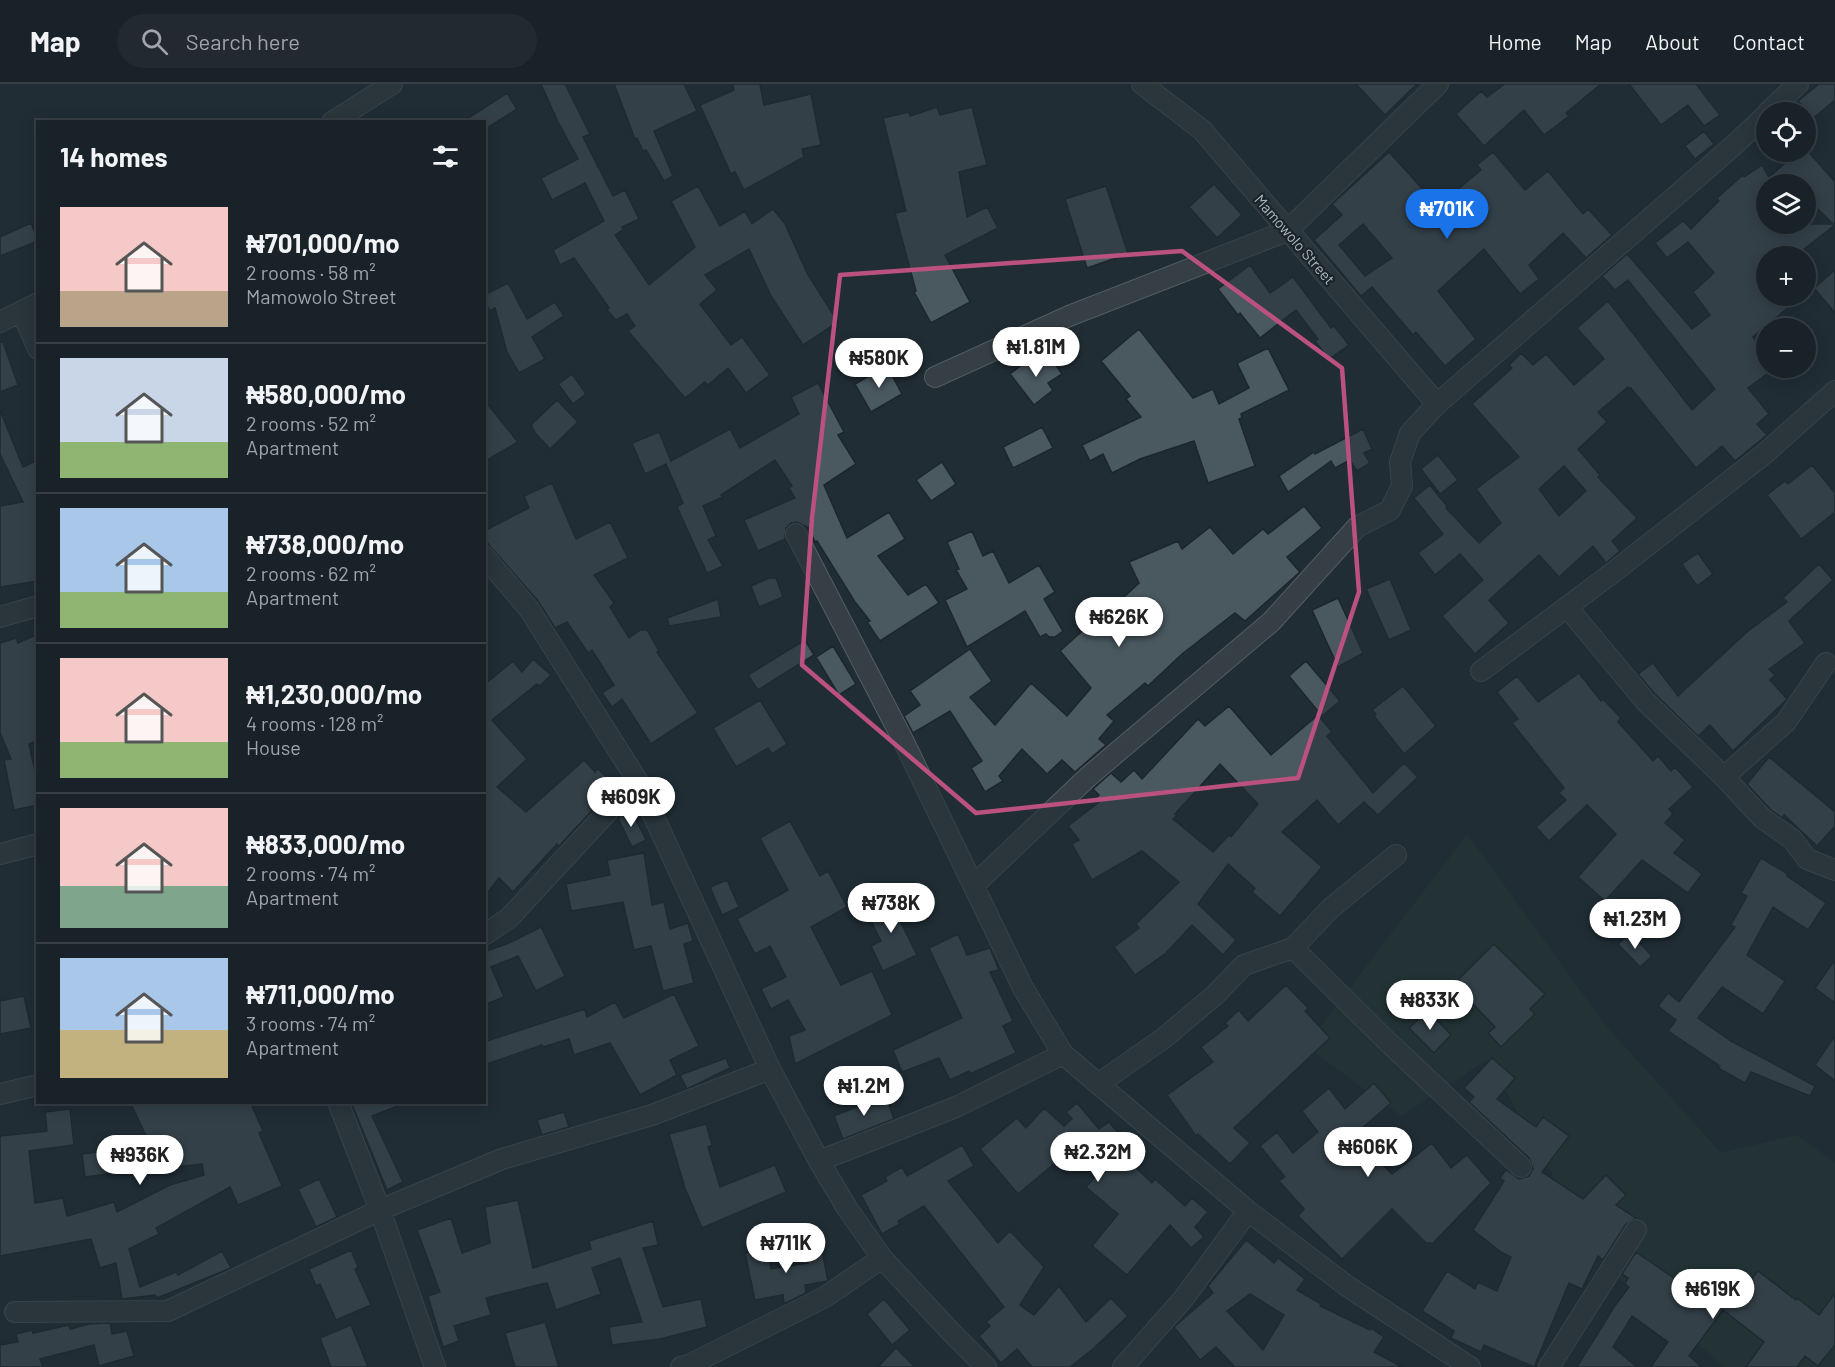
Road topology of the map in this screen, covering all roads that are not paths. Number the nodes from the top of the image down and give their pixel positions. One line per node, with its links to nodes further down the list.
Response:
1 (392, 84): 5 (street)
2 (1142, 84): 9 (street, Mamowolo Street)
3 (1438, 84): 9 (street)
4 (1798, 84): 6 (street)
5 (363, 91): 7 (street)
6 (1779, 102)
7 (334, 120)
8 (1756, 124): 15 (street)
9 (1287, 231): 13 (street); 15 (street, Mamowolo Street)
10 (30, 307): 11 (street); 12 (street)
11 (0, 322)
12 (36, 338)
13 (935, 377)
14 (1835, 391): 19 (street)
15 (1437, 404): 29 (street)
16 (796, 534): 29 (street)
17 (486, 558): 24 (street)
18 (36, 607): 20 (street)
19 (1567, 607): 22 (street); 23 (street)
20 (0, 617)
21 (1826, 663): 23 (street)
22 (1481, 671)
23 (1724, 777): 28 (street)
24 (637, 780): 30 (street); 33 (street)
25 (36, 845): 26 (street)
26 (0, 854)
27 (1396, 855): 31 (street)
28 (1835, 870)
29 (974, 885): 32 (street)
30 (486, 934)
31 (1293, 948): 34 (street); 39 (street)
32 (1063, 1054): 34 (street); 38 (street)
33 (770, 1069): 38 (street); 40 (street)
34 (1098, 1084): 41 (street)
35 (36, 1085): 36 (street)
36 (0, 1094)
37 (339, 1104): 40 (street)
38 (819, 1161): 43 (street)
39 (1521, 1167)
40 (380, 1210): 44 (street); 46 (street)
41 (1248, 1210): 48 (street); 49 (street)
42 (1636, 1230): 50 (street)
43 (882, 1258): 45 (street); 47 (street)
44 (15, 1312)
45 (687, 1366)
46 (435, 1367)
47 (986, 1367)
48 (1123, 1367)
49 (1470, 1367)
50 (1549, 1367)

